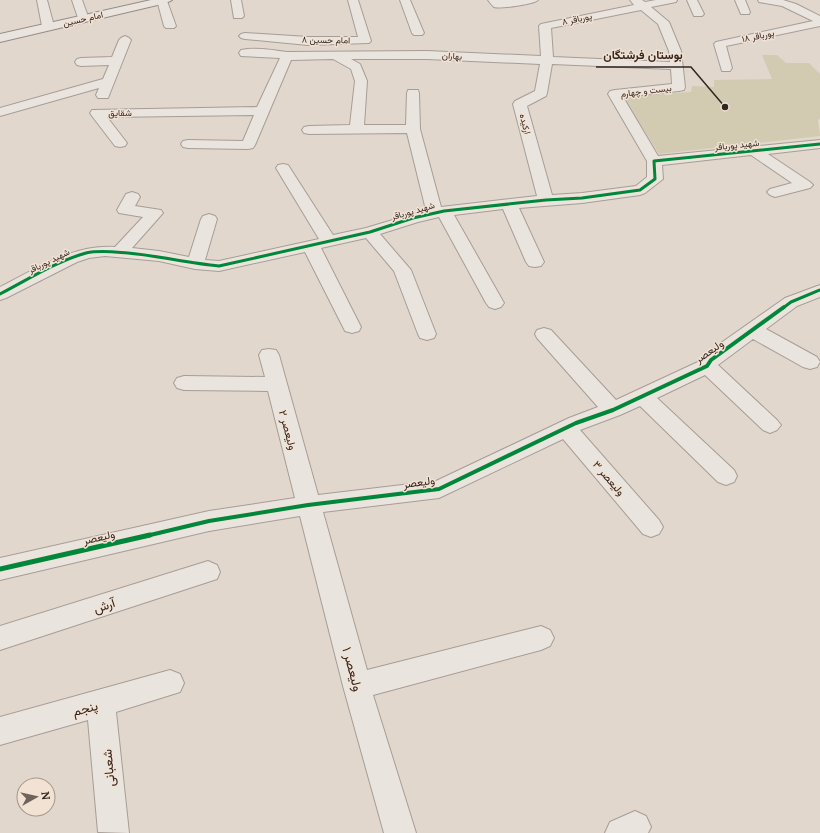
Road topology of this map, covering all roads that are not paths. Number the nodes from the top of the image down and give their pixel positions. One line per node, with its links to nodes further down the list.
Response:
1 (42, 0): 21 (street)
2 (77, 0): 19 (street)
3 (164, 0): 14 (street, امام حسین); 22 (street)
4 (236, 0): 18 (street)
5 (353, 0): 29 (street, امام حسین ۸)
6 (405, 0): 24 (street)
7 (494, 0): 8 (street)
8 (533, 0)
9 (672, 0): 13 (street)
10 (692, 0): 17 (street)
11 (740, 0): 16 (street)
12 (762, 0): 20 (street)
13 (640, 1): 15 (street); 34 (street, پورباقر ۸); 37 (street, بیست و چهارم)
14 (141, 3): 19 (street, امام حسین)
15 (576, 9)
16 (745, 12)
17 (698, 14)
18 (238, 16)
19 (83, 19): 21 (street, امام حسین)
20 (820, 21): 23 (street, پورباقر ۱۸)
21 (48, 26): 26 (street, امام حسین)
22 (170, 26)
23 (776, 32): 28 (street); 38 (street, پورباقر ۱۸)
24 (418, 33)
25 (245, 36): 29 (street, امام حسین ۸)
26 (0, 38)
27 (125, 40): 35 (street, شقایق)
28 (788, 40)
29 (308, 41): 32 (street)
30 (244, 53): 31 (street, بهاران)
31 (287, 56): 32 (street, بهاران); 41 (street)
32 (305, 56): 33 (street, بهاران)
33 (336, 56): 34 (street, بهاران); 44 (street)
34 (547, 60): 37 (street, بهاران); 55 (street, ارکیده)
35 (116, 61): 36 (street); 39 (street, شقایق)
36 (81, 62)
37 (677, 66): 51 (street, بیست و چهارم)
38 (726, 68)
39 (107, 82): 42 (street); 43 (street, شقایق)
40 (413, 93): 45 (street)
41 (262, 111): 43 (street, شقایق); 48 (street)
42 (0, 112)
43 (97, 113): 47 (street)
44 (357, 129): 45 (street); 46 (street)
45 (413, 129): 57 (street)
46 (309, 130)
47 (120, 143)
48 (188, 144)
49 (820, 144): 50 (street, شهید پورباقر)
50 (754, 151): 51 (street, شهید پورباقر); 53 (street)
51 (654, 161): 55 (street, شهید پورباقر)
52 (283, 168): 60 (street)
53 (775, 192)
54 (132, 197): 62 (street)
55 (546, 200): 56 (street, شهید پورباقر)
56 (509, 204): 57 (street, شهید پورباقر); 63 (street)
57 (439, 212): 59 (street, شهید پورباقر); 67 (street)
58 (209, 219): 64 (street)
59 (370, 232): 60 (street, شهید پورباقر); 70 (street)
60 (329, 242): 61 (street, شهید پورباقر)
61 (310, 246): 64 (street, شهید پورباقر); 68 (street)
62 (119, 252): 64 (street, شهید پورباقر); 66 (street, شهید پورباقر)
63 (535, 262)
64 (195, 264)
65 (820, 290): 69 (street, ولیعصر)
66 (0, 294)
67 (495, 302)
68 (352, 327)
69 (754, 331): 73 (street); 74 (street, ولیعصر)
70 (427, 334)
71 (544, 334): 78 (street)
72 (269, 355): 76 (street, ولیعصر ۲)
73 (810, 362)
74 (707, 366): 77 (street, ولیعصر); 79 (street)
75 (184, 383): 76 (street)
76 (276, 384): 82 (street, ولیعصر ۲)
77 (642, 396): 78 (street, ولیعصر); 81 (street)
78 (613, 410): 80 (street, ولیعصر)
79 (770, 425)
80 (567, 429): 82 (street, ولیعصر); 83 (street, ولیعصر ۳)
81 (726, 476)
82 (308, 505): 84 (street, ولیعصر); 89 (street, ولیعصر ۱)
83 (651, 527)
84 (0, 569)
85 (208, 572): 86 (street, آرش)
86 (0, 638)
87 (541, 638): 89 (street)
88 (170, 683): 90 (street, پنجم)
89 (357, 686): 93 (street, ولیعصر ۱)
90 (102, 704): 91 (street, پنجم); 92 (street, شعبانی)
91 (0, 731)
92 (114, 832)
93 (400, 833)

